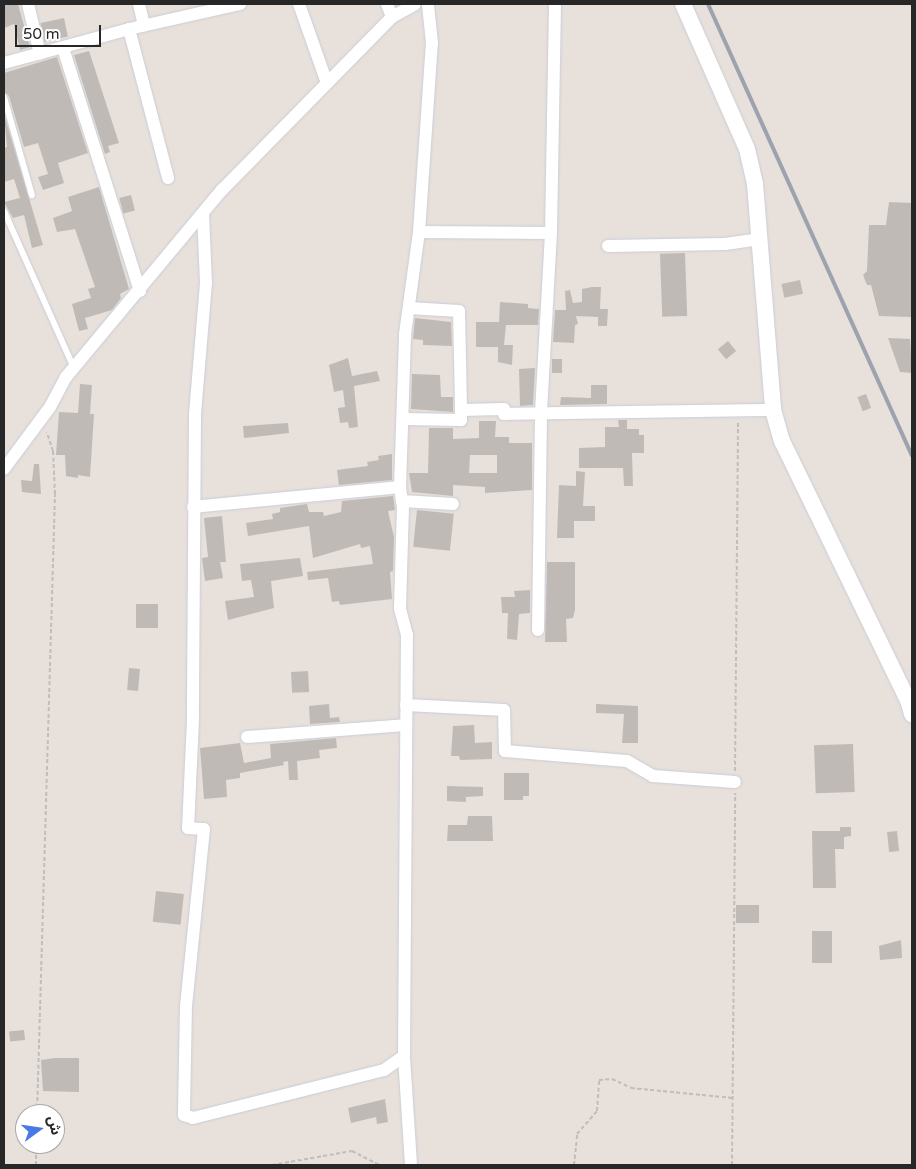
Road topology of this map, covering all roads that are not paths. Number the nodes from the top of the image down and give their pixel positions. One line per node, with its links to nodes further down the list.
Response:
1 (28, 4): 14 (street)
2 (139, 4): 11 (street)
3 (240, 4): 11 (street)
4 (299, 4): 16 (street)
5 (387, 4): 10 (street)
6 (415, 4): 10 (street)
7 (428, 4): 22 (street)
8 (555, 4): 23 (street)
9 (683, 4): 24 (street)
10 (392, 17): 16 (street)
11 (144, 25): 12 (street)
12 (129, 28): 13 (street); 18 (street)
13 (63, 48): 14 (street); 26 (street)
14 (40, 54): 15 (street)
15 (4, 63)
16 (327, 83): 21 (street)
17 (4, 98): 19 (lane)
18 (168, 178)
19 (32, 195)
20 (4, 211): 28 (lane)
21 (203, 214): 26 (street); 37 (street)
22 (419, 232): 23 (street); 27 (street)
23 (551, 234): 31 (street)
24 (759, 240): 25 (street); 30 (street)
25 (608, 246)
26 (140, 291): 28 (street)
27 (409, 308): 29 (street); 32 (street)
28 (74, 368): 33 (street)
29 (461, 410): 31 (street); 32 (street)
30 (773, 410): 31 (street); 40 (street)
31 (541, 412): 38 (street)
32 (404, 419): 34 (street)
33 (4, 469)
34 (400, 487): 35 (street); 37 (street)
35 (402, 501): 36 (street); 39 (street)
36 (453, 504)
37 (194, 507): 44 (street)
38 (538, 630)
39 (406, 705): 41 (street); 43 (street)
40 (912, 714)
41 (406, 725): 42 (street); 44 (street)
42 (247, 737)
43 (735, 782)
44 (404, 1056): 45 (street)
45 (411, 1165)

